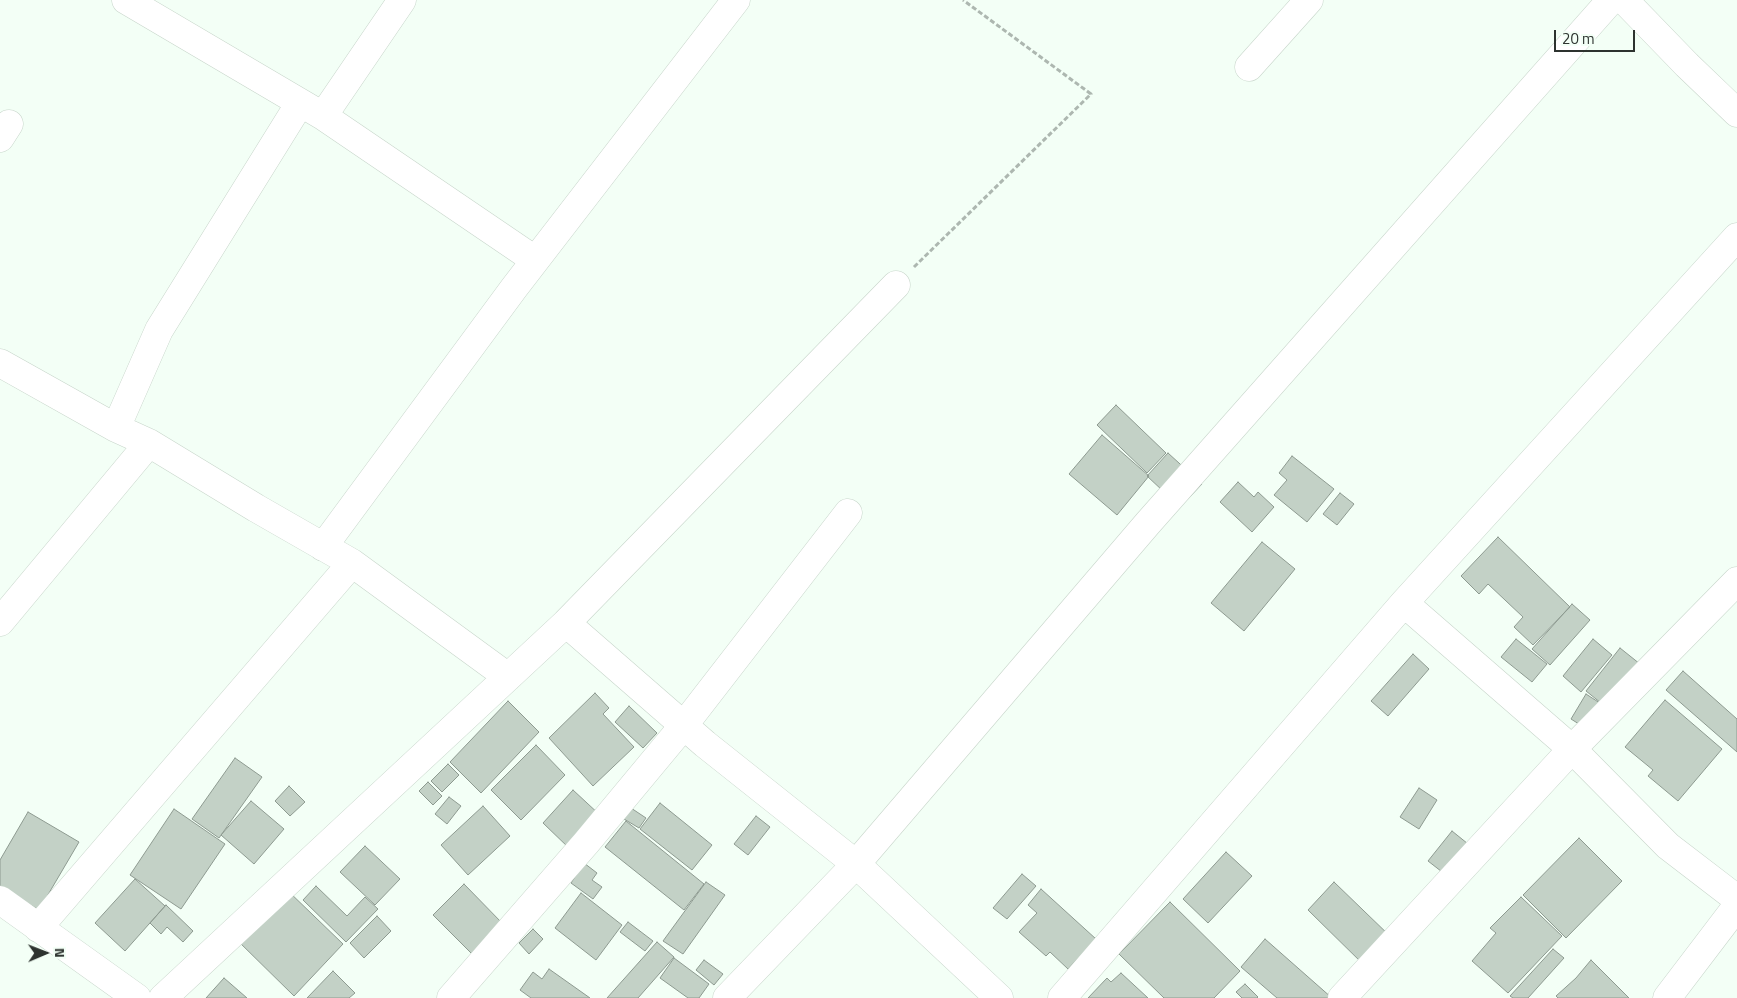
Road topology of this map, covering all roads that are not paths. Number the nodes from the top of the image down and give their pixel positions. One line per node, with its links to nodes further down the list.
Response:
1 (126, 0): 8 (street)
2 (402, 0): 8 (street)
3 (736, 0): 11 (street)
4 (1310, 0): 7 (street)
5 (1611, 0): 26 (street)
6 (1624, 0): 9 (street)
7 (1250, 67)
8 (312, 110): 11 (street); 14 (street)
9 (1737, 112)
10 (1737, 237): 20 (street)
11 (535, 260): 17 (street)
12 (896, 285): 22 (street)
13 (0, 363): 14 (street)
14 (116, 428): 15 (street)
15 (149, 443): 17 (street); 21 (street)
16 (848, 514): 24 (street)
17 (323, 547): 18 (street)
18 (352, 562): 23 (street); 30 (street)
19 (1737, 581): 25 (street)
20 (1404, 603): 25 (street); 36 (street)
21 (0, 622)
22 (566, 623): 23 (street); 24 (street)
23 (508, 677): 32 (street)
24 (684, 725): 26 (street); 33 (street)
25 (1572, 749): 27 (street); 37 (street)
26 (856, 864): 34 (street); 35 (street)
27 (1737, 899)
28 (0, 900): 30 (street)
29 (1737, 906): 38 (street)
30 (38, 928): 31 (street)
31 (137, 998)
32 (163, 998)
33 (451, 998)
34 (727, 998)
35 (999, 998)
36 (1062, 998)
37 (1342, 998)
38 (1668, 998)

